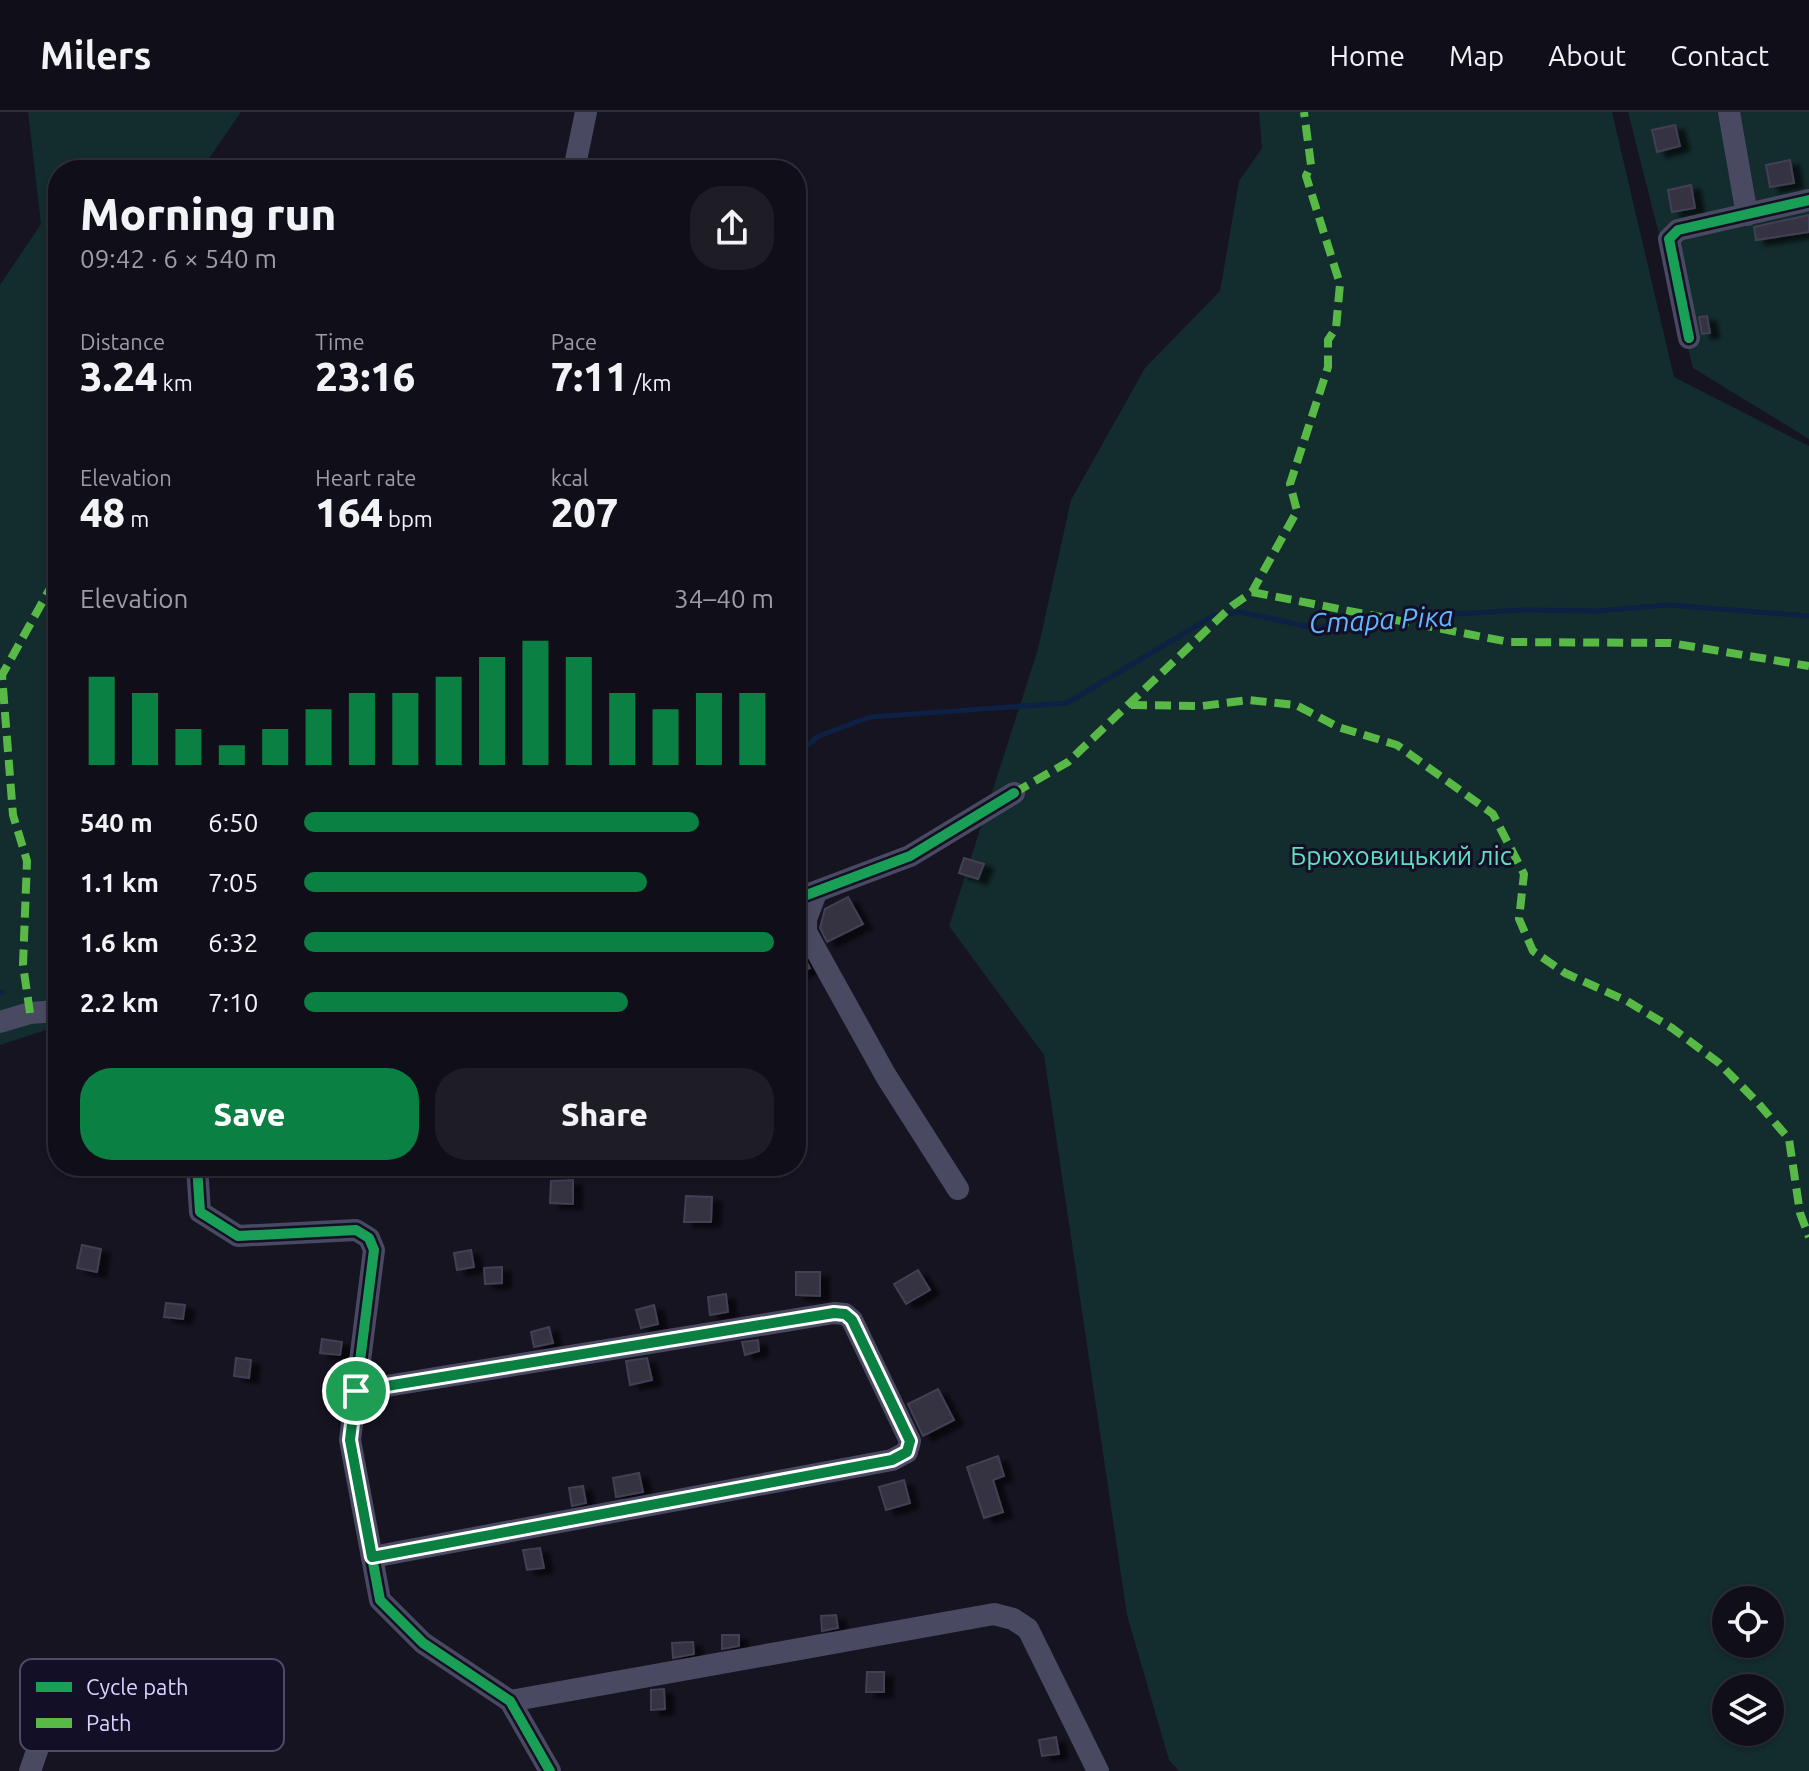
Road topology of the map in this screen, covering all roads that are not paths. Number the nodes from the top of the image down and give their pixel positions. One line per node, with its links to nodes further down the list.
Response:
1 (586, 112): 3 (street)
2 (1729, 112): 5 (street)
3 (576, 160)
4 (1809, 200): 5 (street)
5 (1747, 215): 6 (street)
6 (1689, 338)
7 (1014, 793): 8 (street)
8 (806, 896): 12 (street)
9 (48, 1012): 10 (street)
10 (0, 1022)
11 (198, 1176): 13 (street)
12 (958, 1189)
13 (356, 1391): 14 (street); 14 (street)
14 (372, 1557): 15 (street)
15 (510, 1701): 18 (street); 19 (street)
16 (37, 1751): 17 (street)
17 (30, 1771)
18 (550, 1771)
19 (1098, 1771)

